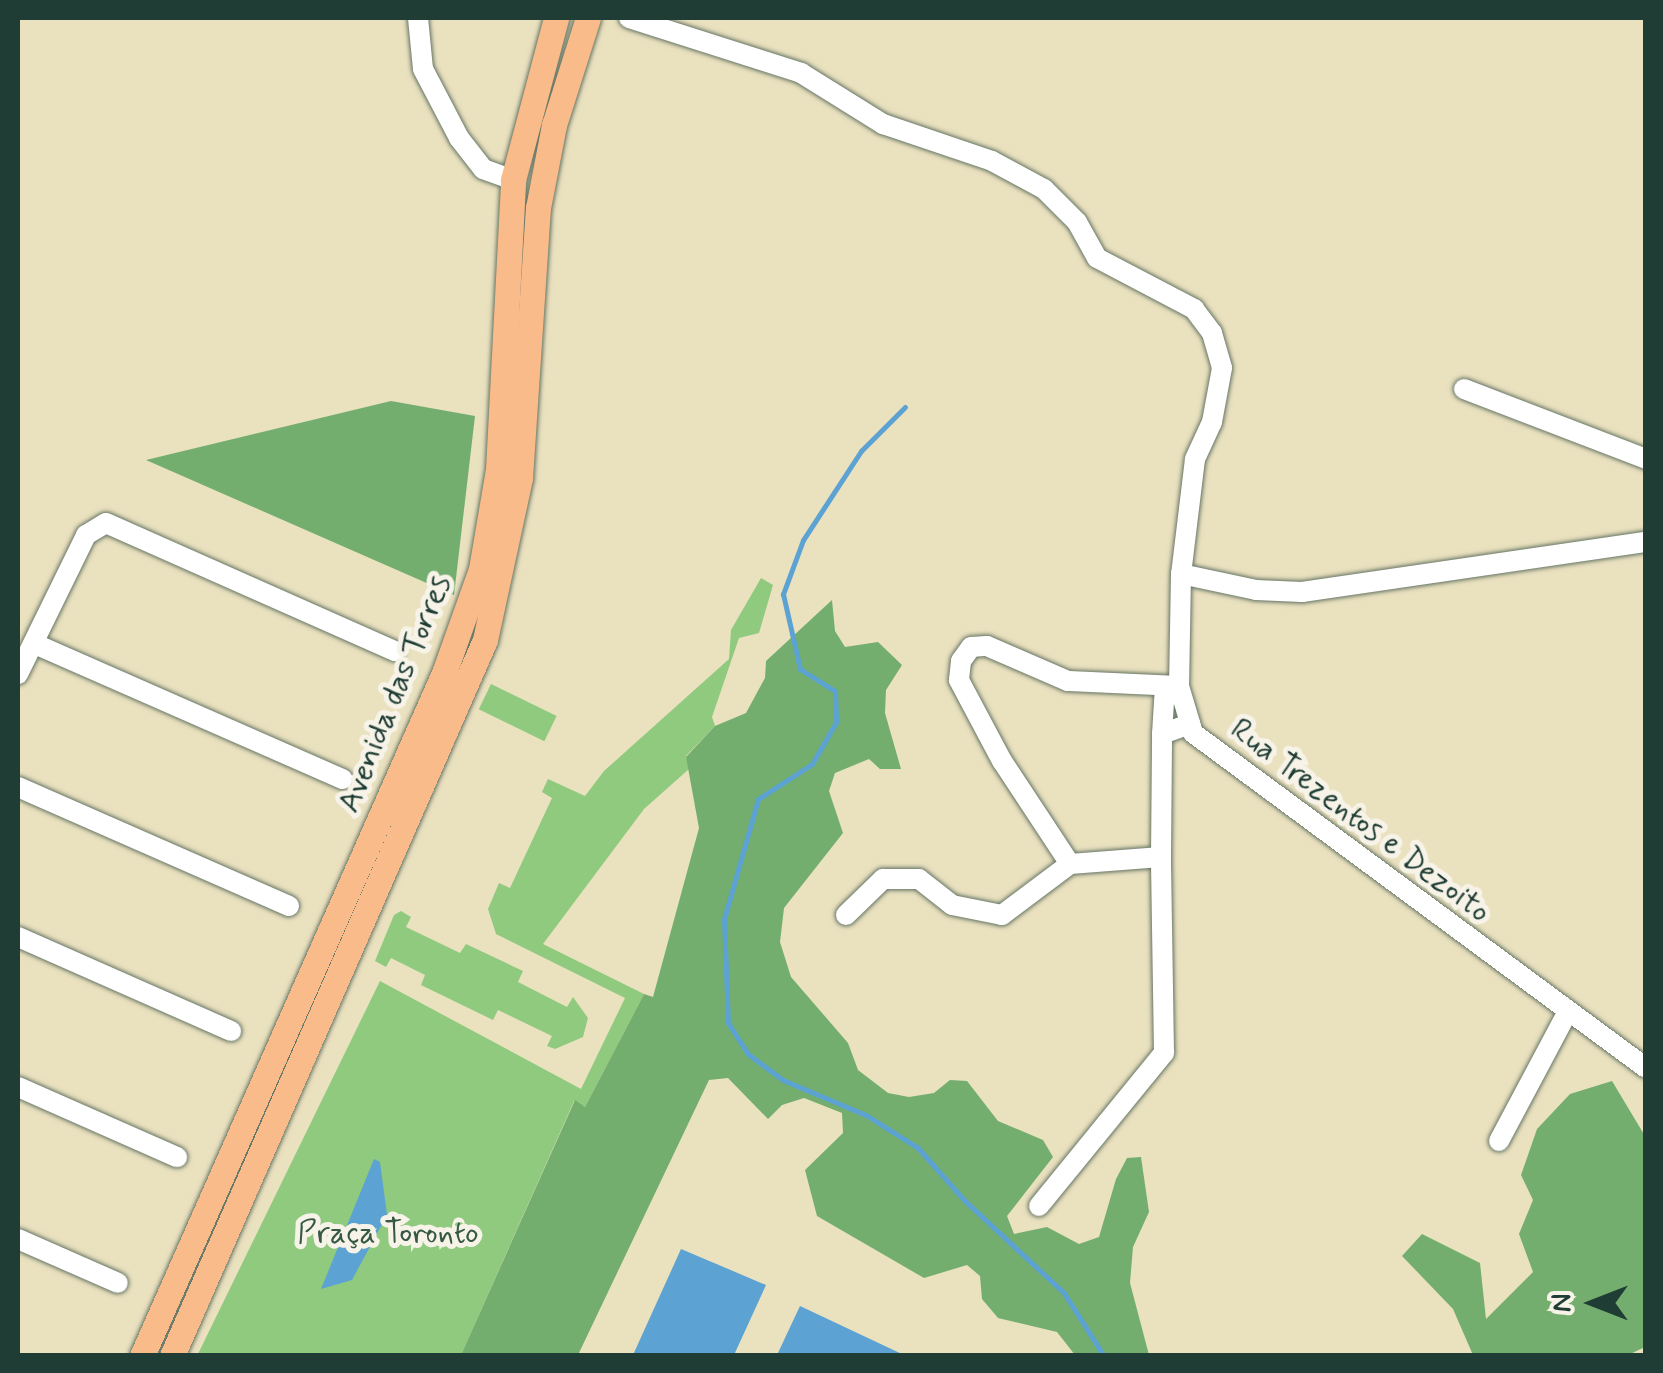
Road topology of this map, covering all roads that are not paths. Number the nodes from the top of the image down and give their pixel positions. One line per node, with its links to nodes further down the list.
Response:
1 (418, 18): 5 (street)
2 (556, 18): 5 (main road, Avenida das Torres)
3 (588, 18): 33 (main road, Avenida das Torres)
4 (628, 18): 9 (street, Rua Trezentos e Dezoito)
5 (513, 180): 31 (main road, Avenida das Torres)
6 (1464, 389): 7 (street)
7 (1646, 459)
8 (1646, 542): 9 (street)
9 (1181, 574): 13 (street, Rua Trezentos e Dezoito)
10 (35, 644): 11 (street); 12 (street); 16 (street)
11 (395, 652)
12 (18, 674)
13 (1172, 686): 14 (street, Rua Trezentos e Dezoito); 15 (street); 19 (street)
14 (1190, 724): 15 (street); 23 (street, Rua Trezentos e Dezoito)
15 (1162, 734): 18 (street)
16 (343, 778)
17 (18, 786): 20 (street)
18 (1161, 857): 19 (street); 29 (street)
19 (1070, 864): 21 (street)
20 (288, 906)
21 (846, 915)
22 (18, 937): 24 (street)
23 (1568, 1011): 25 (street, Rua Trezentos e Dezoito); 27 (street)
24 (231, 1031)
25 (1646, 1068)
26 (18, 1088): 28 (street)
27 (1499, 1142)
28 (177, 1157)
29 (1039, 1206)
30 (18, 1239): 32 (street)
31 (178, 1274): 33 (main road); 34 (main road, Avenida das Torres)
32 (118, 1282)
33 (202, 1288): 35 (main road, Avenida das Torres)
34 (142, 1356)
35 (172, 1356)

